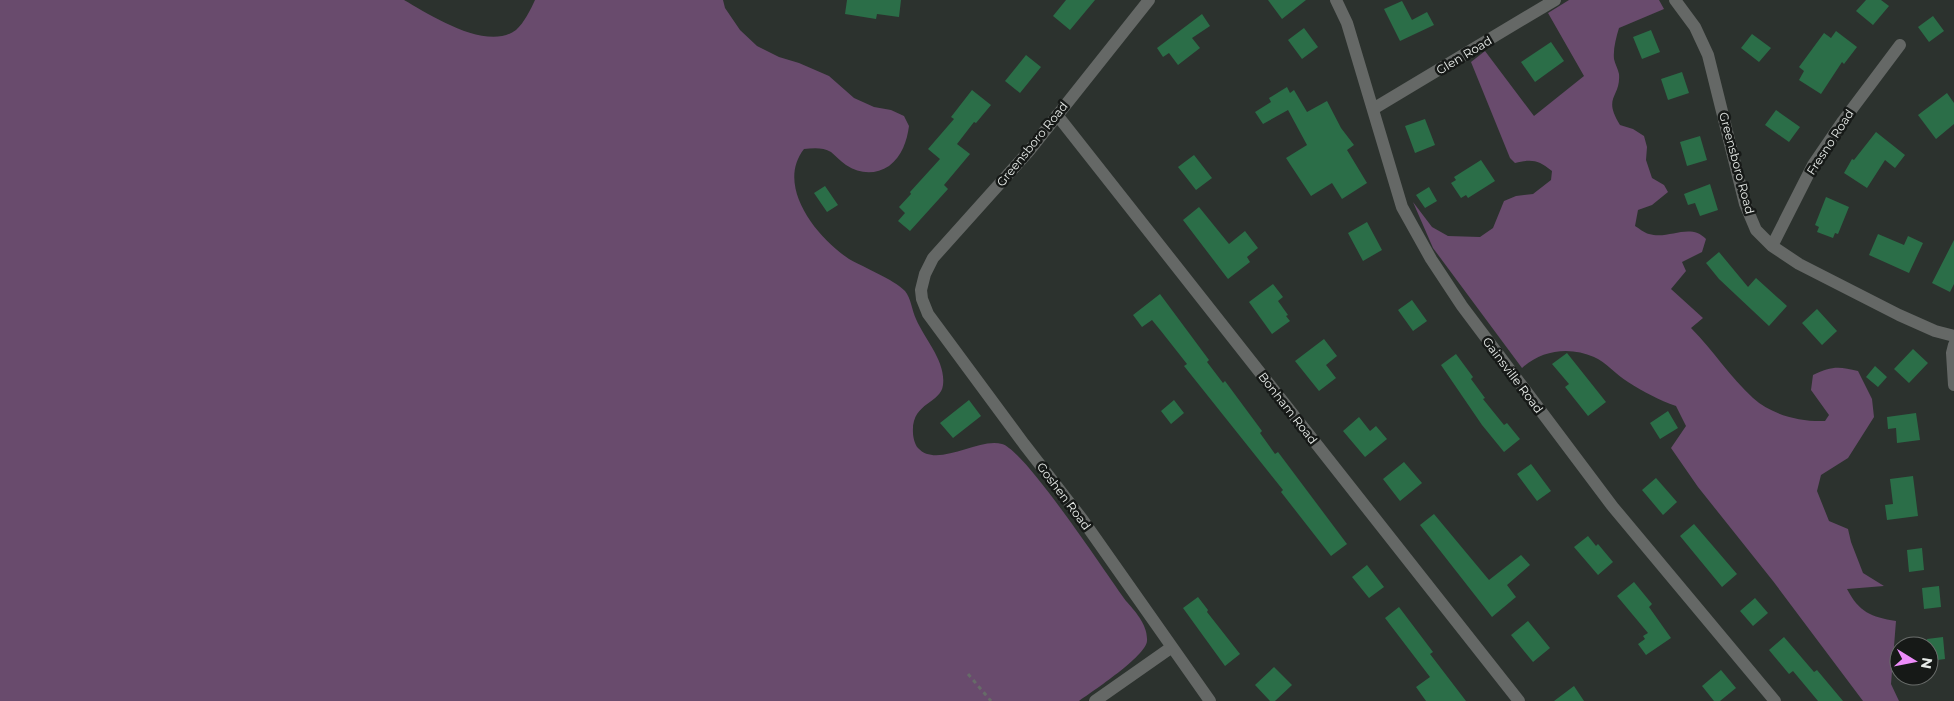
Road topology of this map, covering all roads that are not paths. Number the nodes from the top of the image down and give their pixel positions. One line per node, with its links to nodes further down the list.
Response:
1 (1149, 0): 7 (street, Greensboro Road)
2 (1336, 0): 6 (street, Gainsville Road)
3 (1555, 0): 6 (street, Glen Road)
4 (1675, 0): 8 (street, Greensboro Road)
5 (1900, 45): 8 (street, Fresno Road)
6 (1372, 110): 17 (street, Gainsville Road)
7 (1057, 115): 9 (street, Greensboro Road); 16 (street, Bonham Road)
8 (1772, 246): 10 (street, Greensboro Road)
9 (921, 290): 13 (street, Goshen Road)
10 (1954, 336)
11 (1954, 345): 12 (street)
12 (1954, 385)
13 (1172, 647): 14 (street); 15 (street, Goshen Road)
14 (1095, 701)
15 (1210, 701)
16 (1519, 701)
17 (1775, 701)

